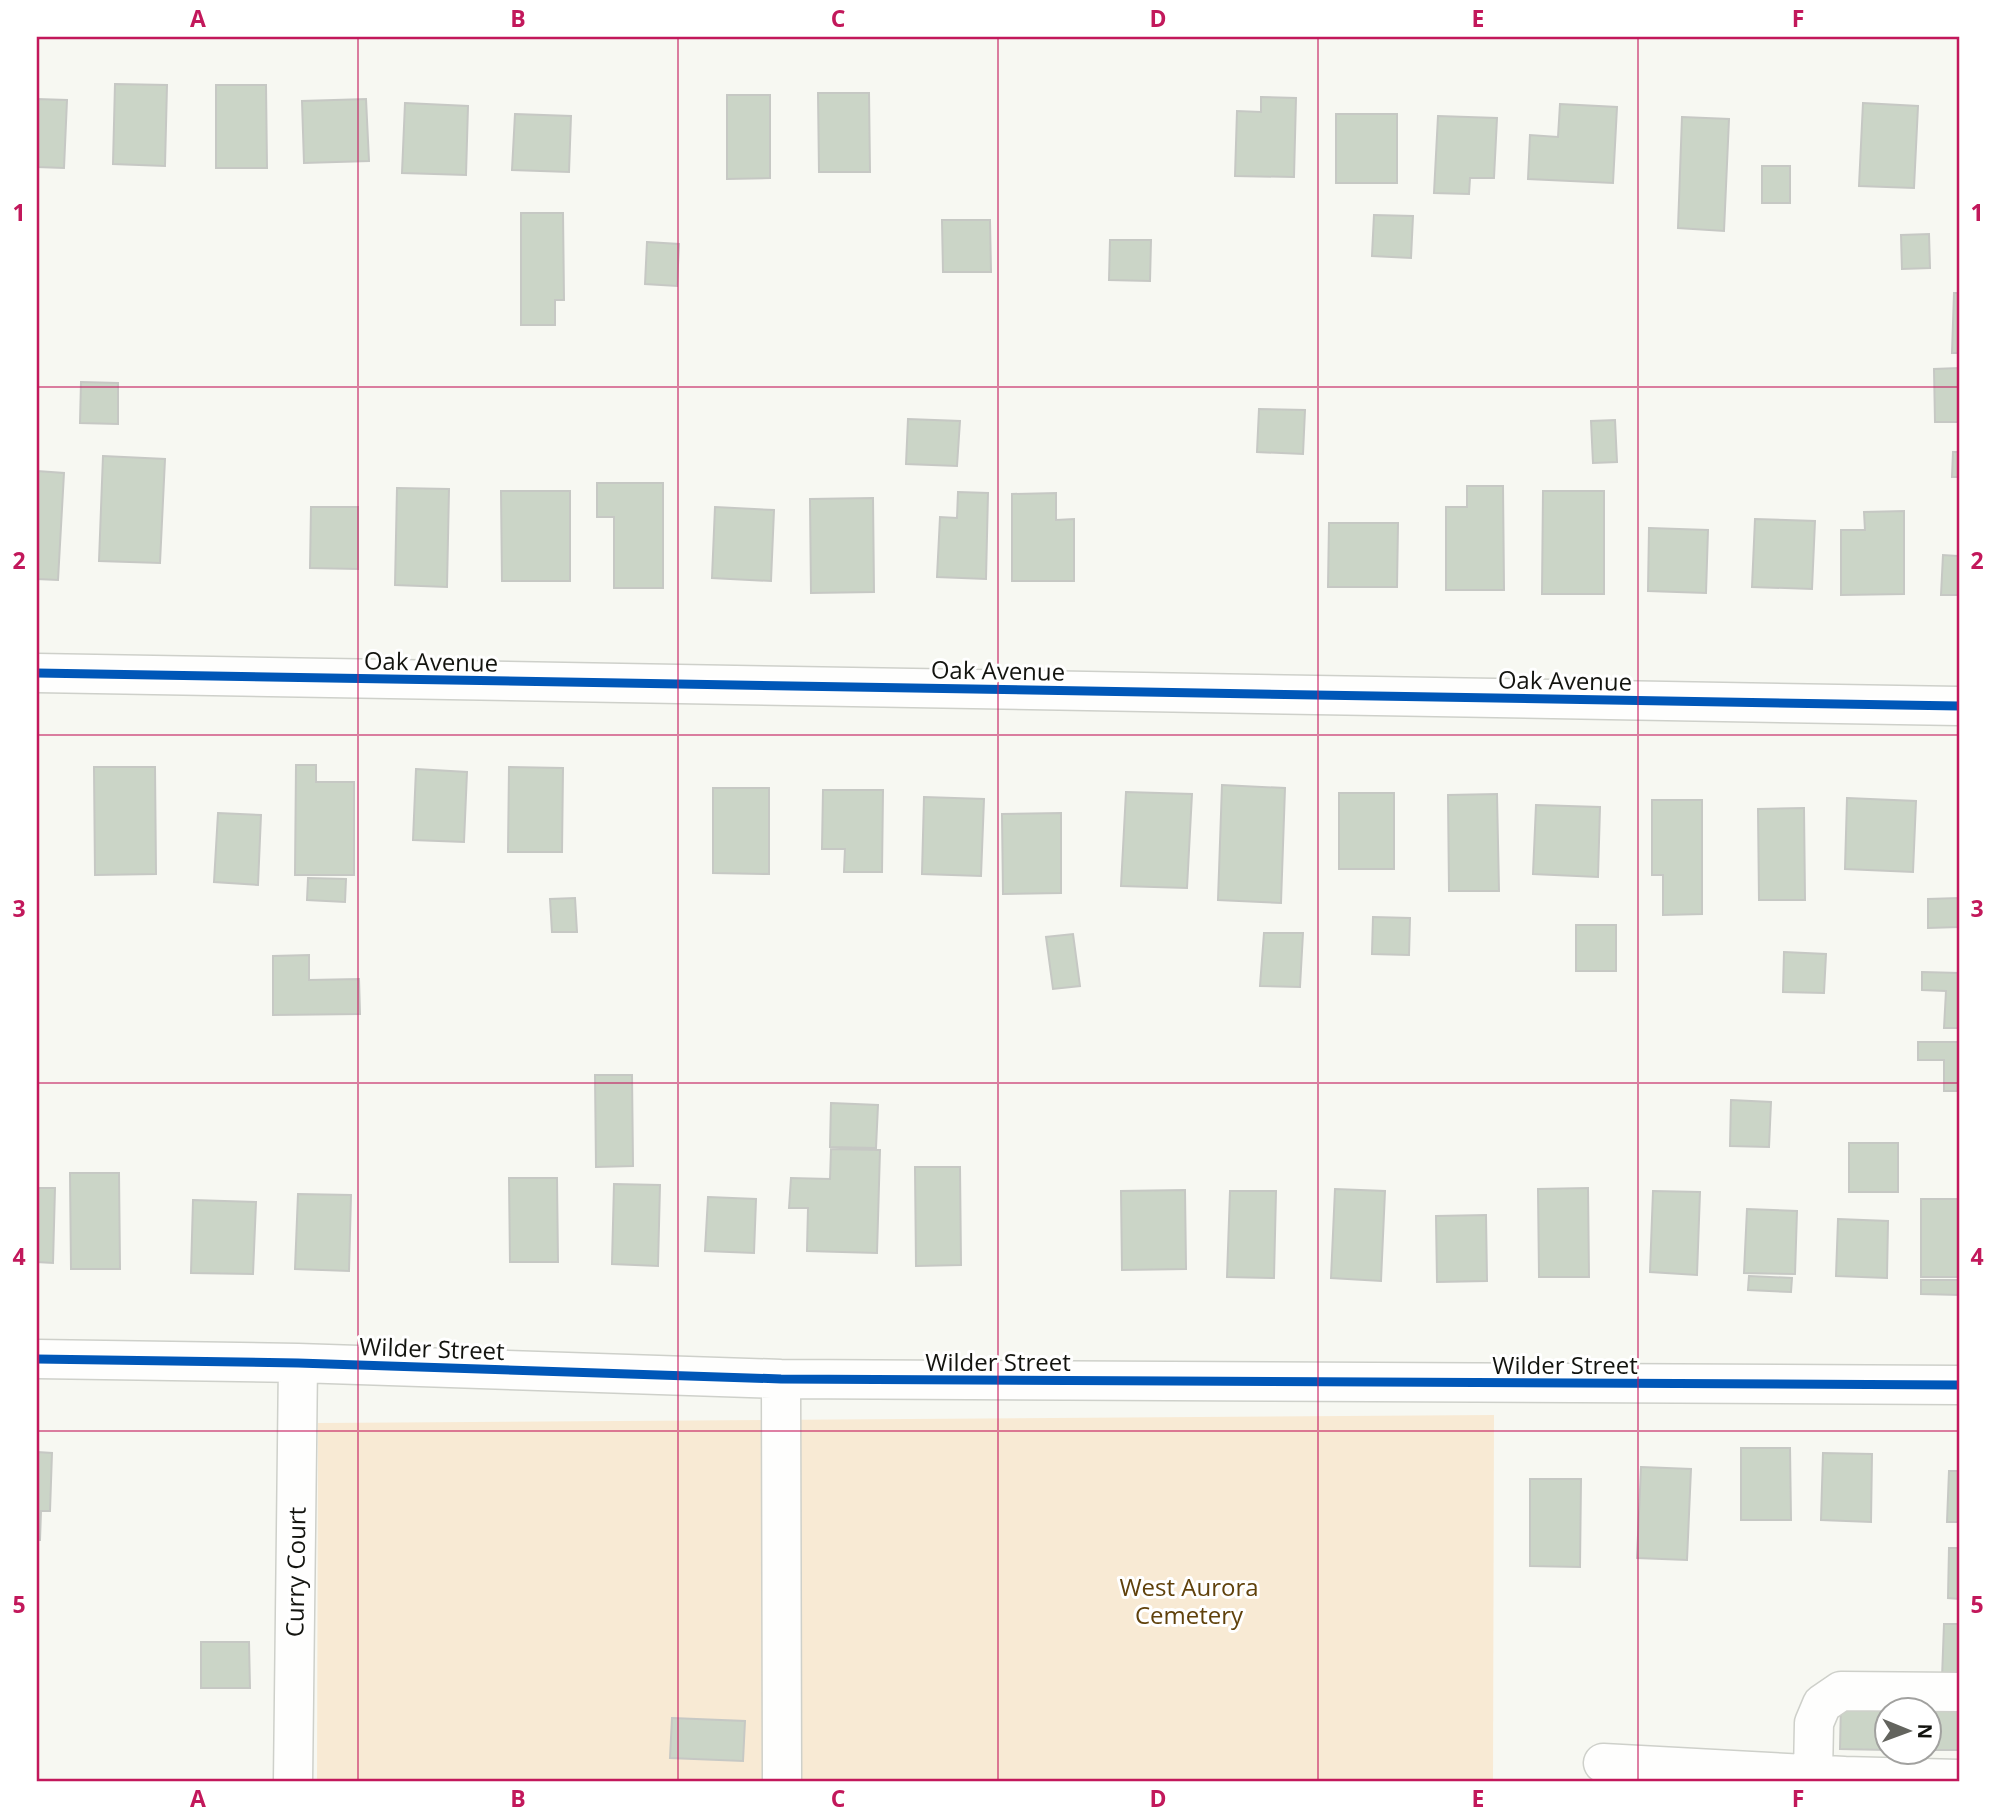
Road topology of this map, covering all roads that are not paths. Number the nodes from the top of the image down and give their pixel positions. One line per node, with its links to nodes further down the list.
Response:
1 (37, 673): 2 (street, Oak Avenue)
2 (1959, 706)
3 (37, 1359): 4 (street, Wilder Street)
4 (298, 1363): 5 (street, Wilder Street); 11 (street, Curry Court)
5 (781, 1378): 6 (street, Wilder Street); 12 (street)
6 (1959, 1385)
7 (1959, 1692): 9 (street)
8 (1602, 1763): 9 (street)
9 (1833, 1777): 10 (street)
10 (1959, 1779)
11 (293, 1781)
12 (782, 1781)

